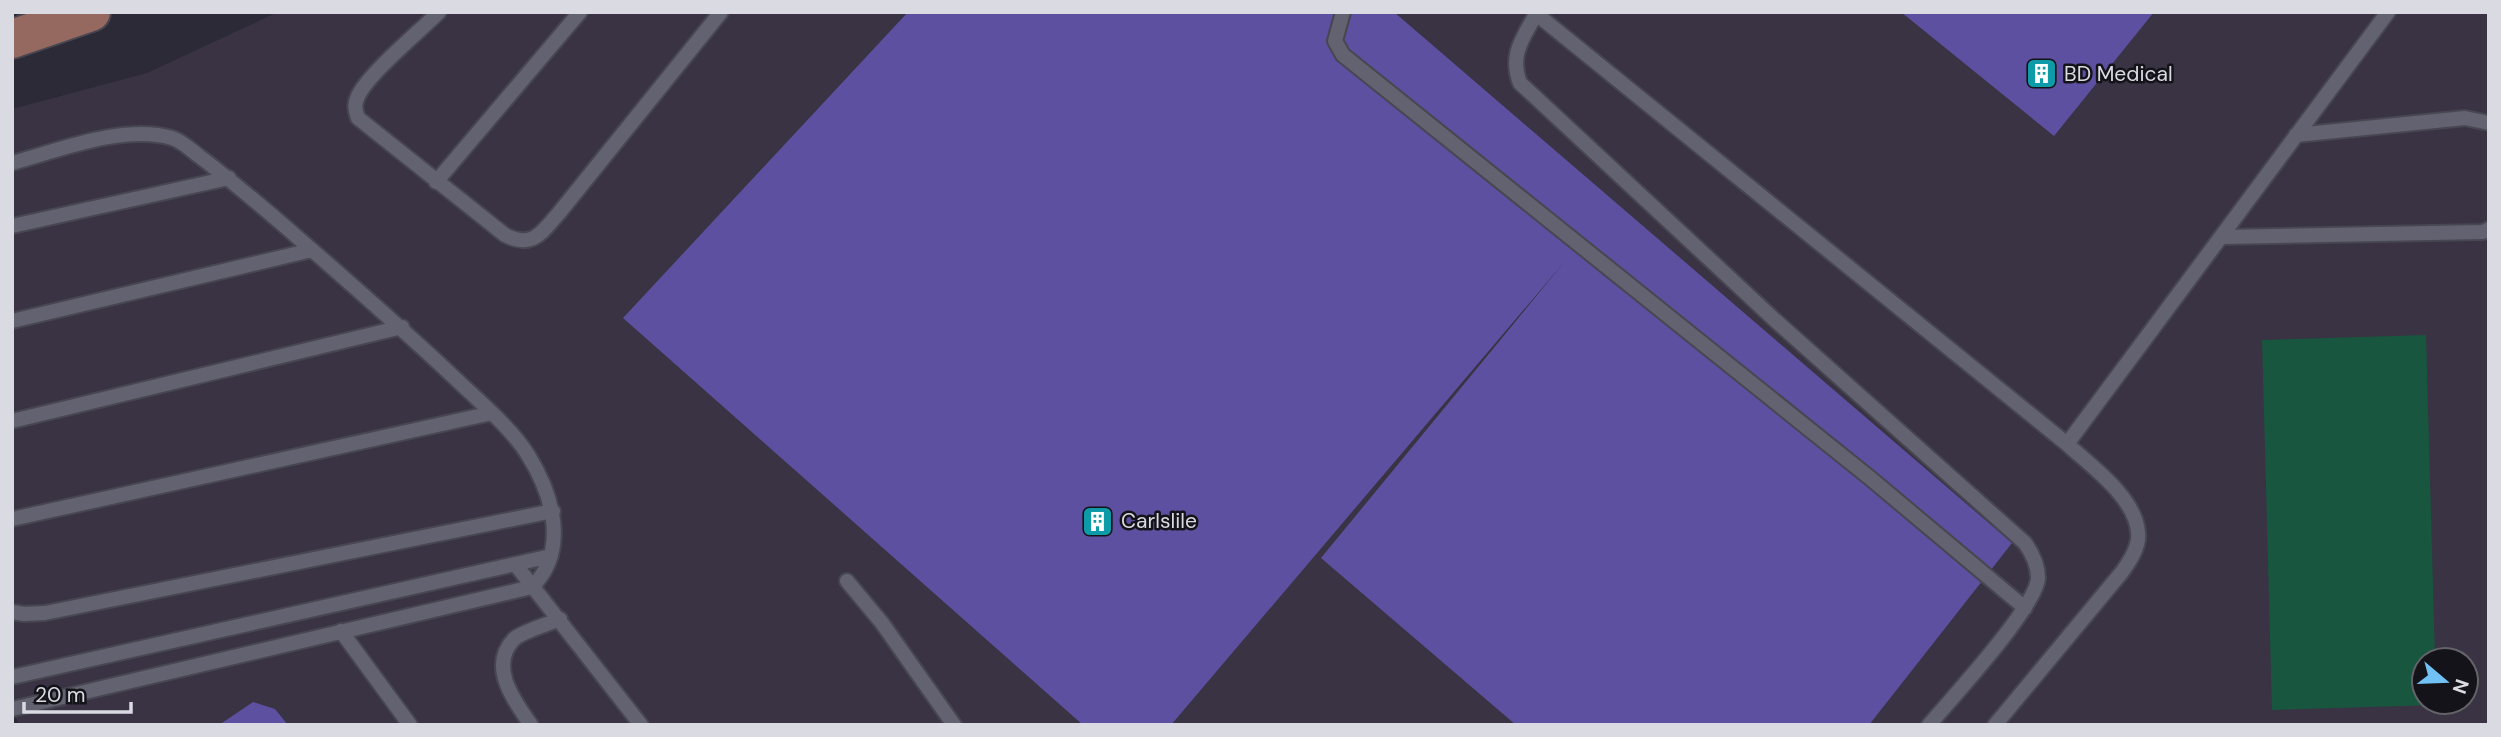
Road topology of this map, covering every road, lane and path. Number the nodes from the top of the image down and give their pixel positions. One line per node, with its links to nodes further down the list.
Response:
1 (91, 12): 8 (main road)
2 (439, 12): 13 (lane)
3 (580, 12): 13 (lane)
4 (721, 12): 13 (lane)
5 (1343, 12): 29 (lane)
6 (2388, 12): 10 (lane)
7 (1535, 13): 22 (lane); 29 (lane)
8 (12, 39)
9 (2489, 123): 10 (lane)
10 (2296, 135): 16 (lane)
11 (12, 163): 12 (lane)
12 (229, 178): 14 (lane); 17 (lane)
13 (436, 181)
14 (12, 226)
15 (2489, 229): 16 (lane)
16 (2222, 236): 22 (lane)
17 (312, 250): 18 (lane); 19 (lane)
18 (12, 321)
19 (402, 327): 20 (lane); 21 (lane)
20 (492, 413): 23 (lane); 24 (lane)
21 (12, 421)
22 (2067, 444): 40 (lane)
23 (553, 511): 25 (lane); 30 (lane)
24 (12, 519)
25 (551, 556): 26 (lane); 28 (lane)
26 (515, 564): 28 (lane); 33 (lane)
27 (847, 581): 38 (lane)
28 (533, 587): 31 (lane); 32 (lane)
29 (2025, 608): 39 (lane)
30 (12, 612)
31 (560, 618): 36 (lane); 37 (lane)
32 (341, 631): 34 (lane); 35 (lane)
33 (12, 677)
34 (12, 709)
35 (410, 725)
36 (531, 725)
37 (641, 725)
38 (954, 725)
39 (1929, 725)
40 (1995, 725)

